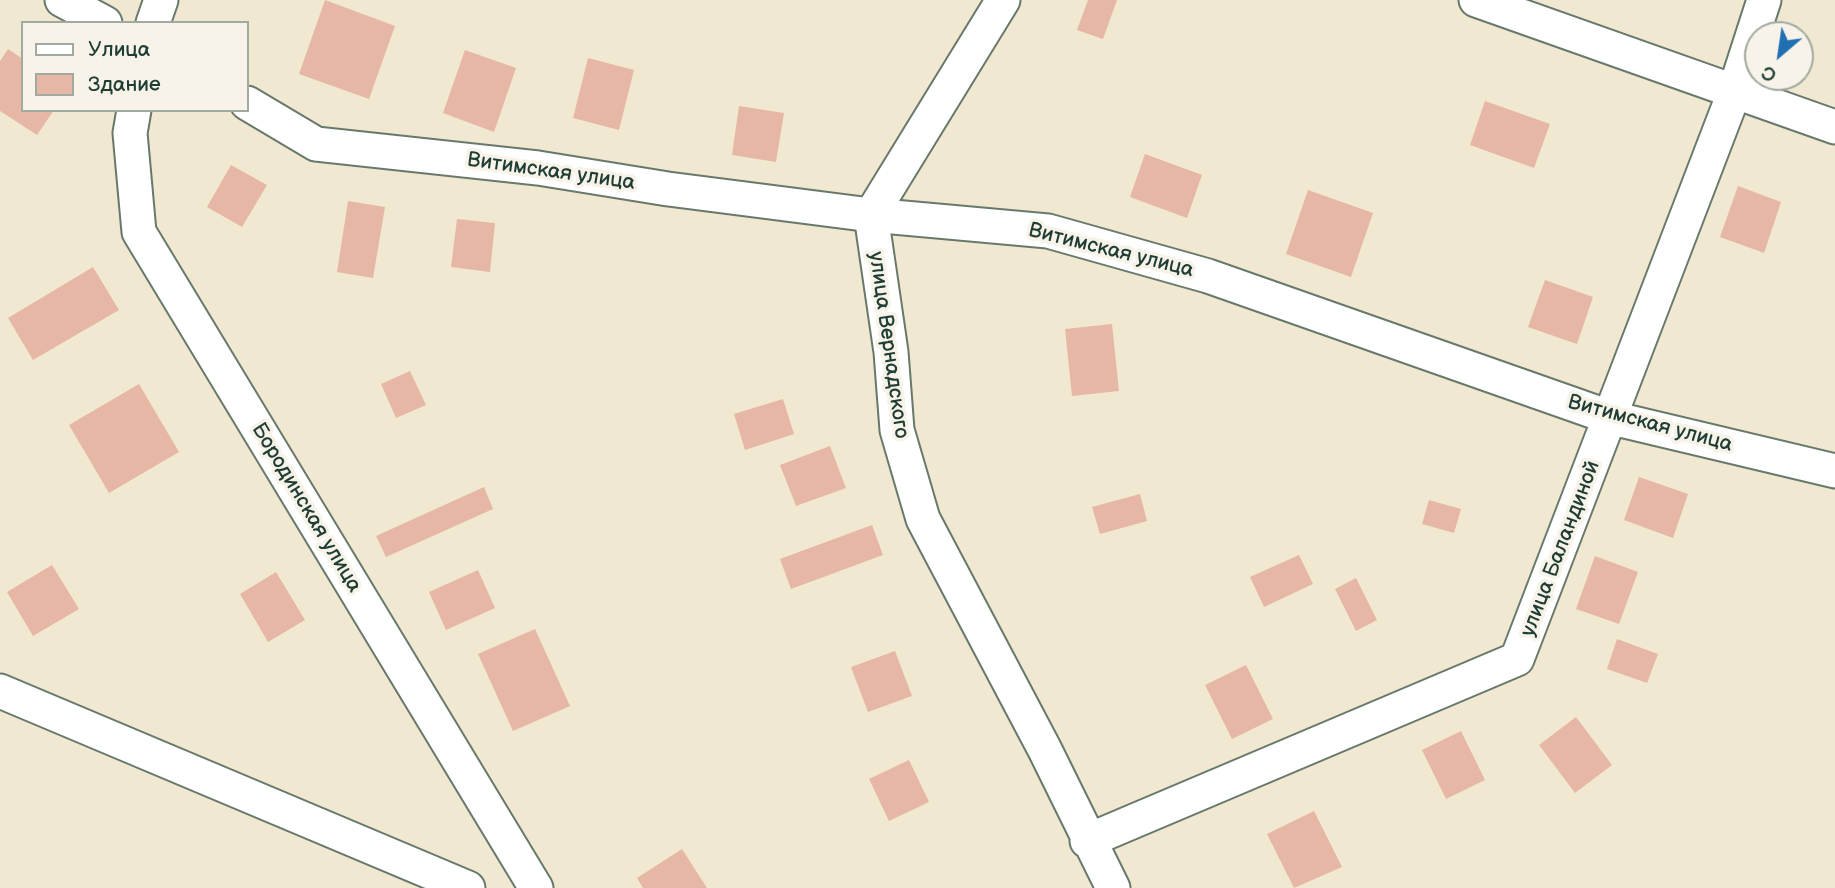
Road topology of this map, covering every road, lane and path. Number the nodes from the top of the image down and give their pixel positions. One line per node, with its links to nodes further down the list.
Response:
1 (62, 0): 6 (street)
2 (161, 0): 7 (street)
3 (1003, 0): 12 (street)
4 (1476, 0): 8 (street)
5 (1764, 0): 8 (street, улица Баландиной)
6 (101, 21)
7 (154, 21)
8 (1734, 93): 11 (street); 13 (street, улица Баландиной)
9 (248, 104): 12 (street, Витимская улица)
10 (134, 112): 18 (street, Бородинская улица)
11 (1835, 127)
12 (871, 215): 13 (street, Витимская улица); 16 (street, улица Вернадского)
13 (1612, 418): 14 (street, Витимская улица); 16 (street, улица Баландиной)
14 (1835, 471)
15 (0, 691): 17 (street)
16 (1087, 841): 19 (street, улица Вернадского)
17 (468, 888)
18 (536, 888)
19 (1113, 888)

